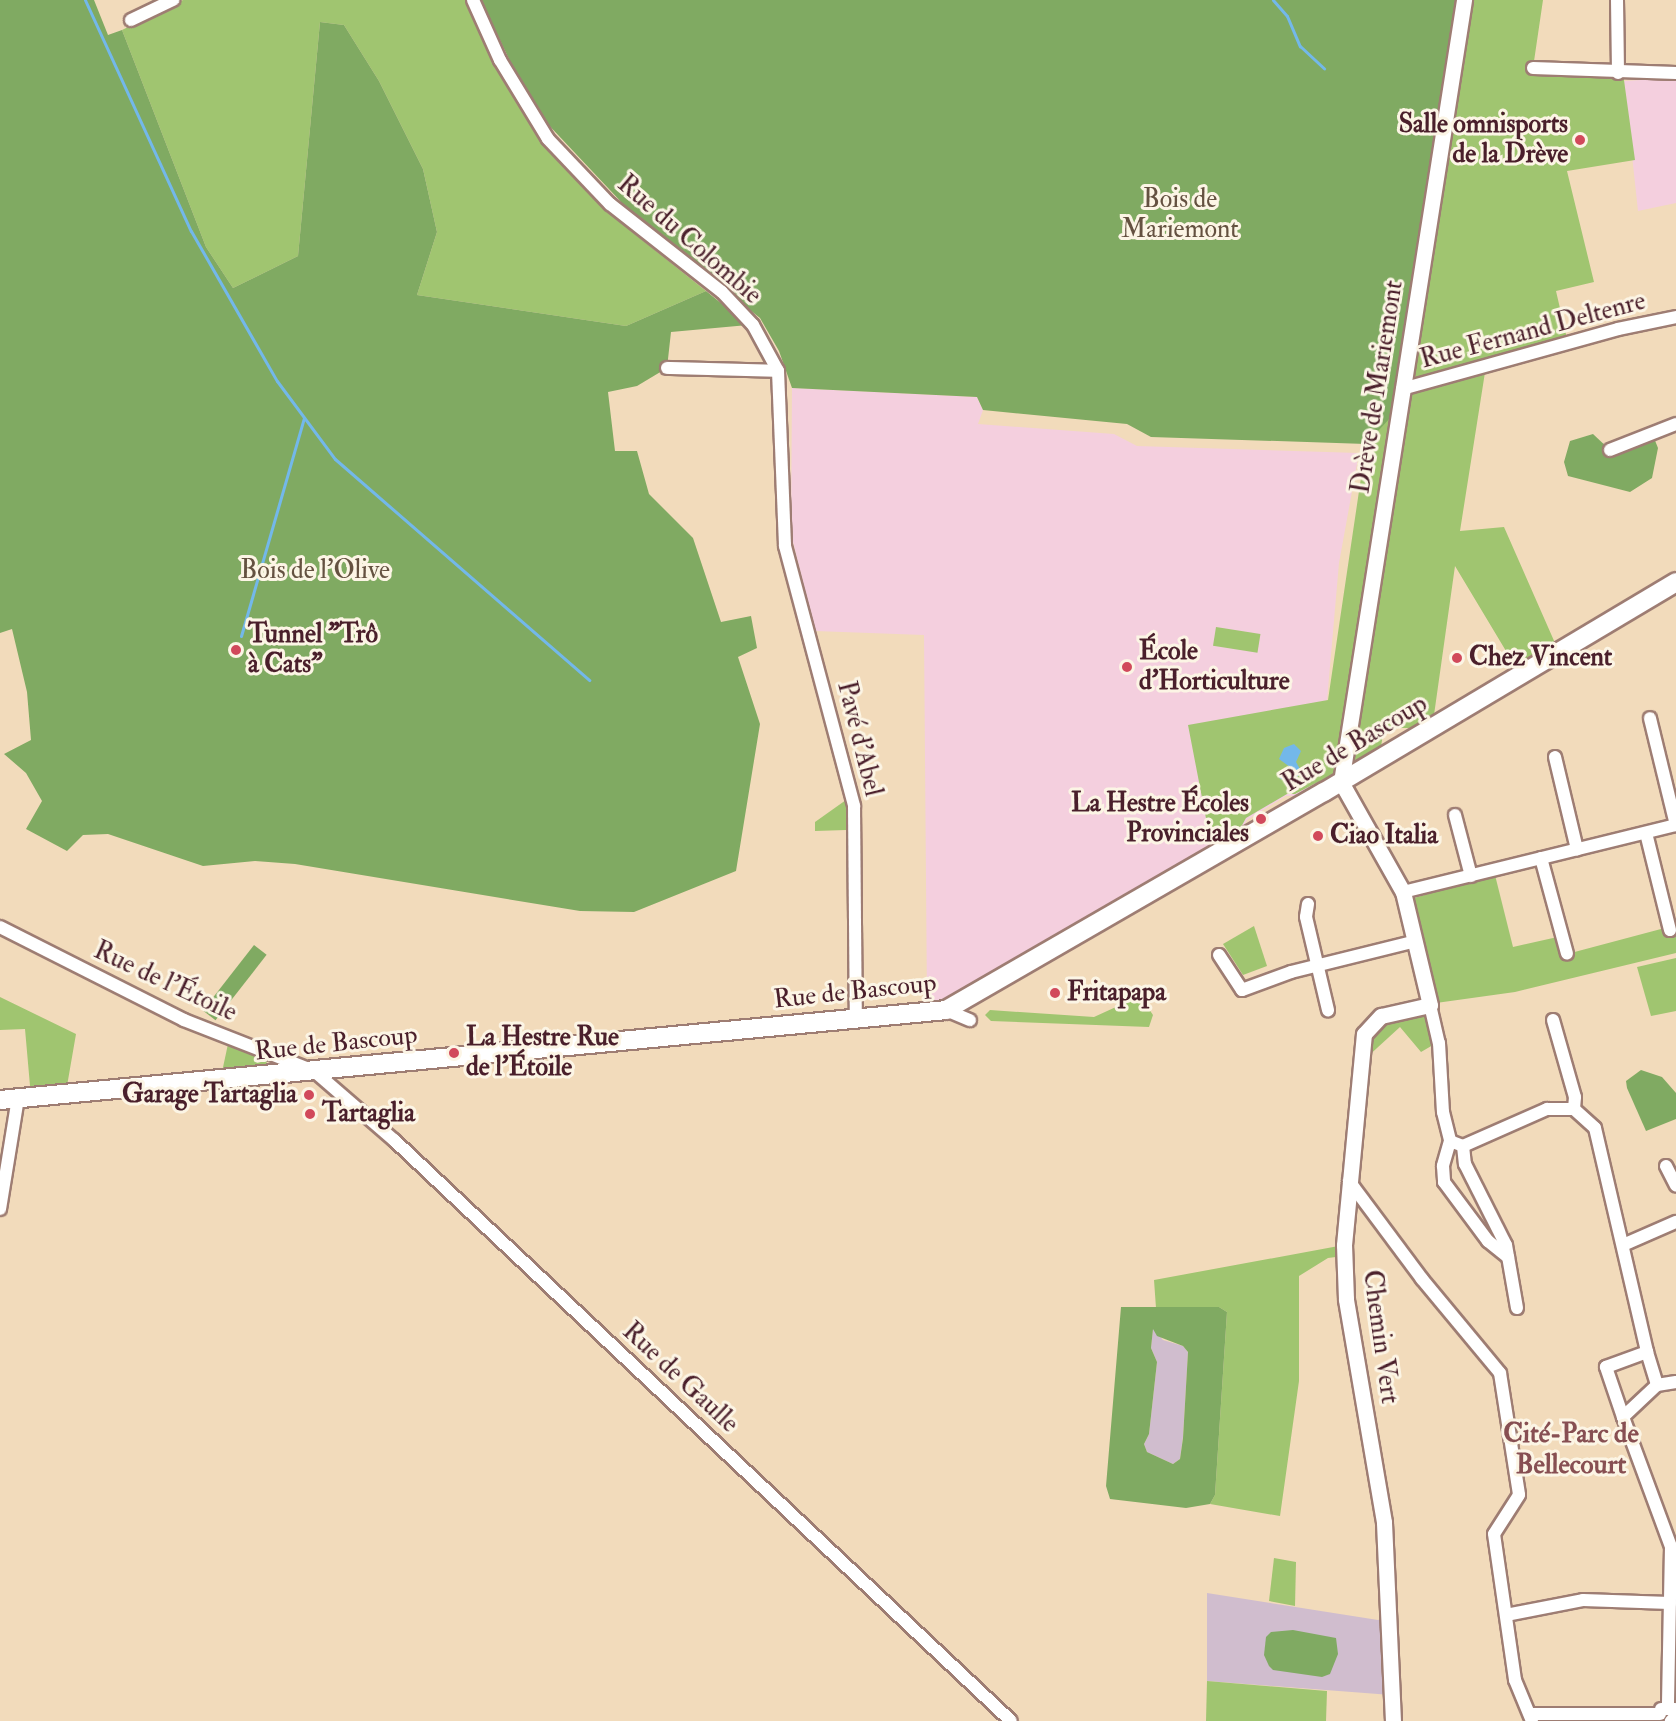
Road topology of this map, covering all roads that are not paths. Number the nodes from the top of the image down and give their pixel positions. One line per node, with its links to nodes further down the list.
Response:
1 (173, 0): 5 (street)
2 (473, 0): 11 (street, Rue du Colombie)
3 (1464, 0): 12 (street, Drève de Mariemont)
4 (1617, 0): 7 (street)
5 (131, 20)
6 (1533, 68): 7 (street)
7 (1618, 73): 8 (street)
8 (1676, 73)
9 (1676, 317): 12 (street, Rue Fernand Deltenre)
10 (667, 368): 11 (street)
11 (778, 371): 15 (street, Rue du Colombie)
12 (1402, 389): 19 (street, Drève de Mariemont)
13 (1676, 424): 14 (street)
14 (1610, 450)
15 (785, 546): 36 (street, Pavé d'Abel)
16 (1676, 582): 19 (main road, Rue de Bascoup)
17 (1650, 718): 21 (street)
18 (1555, 757): 22 (street)
19 (1341, 782): 25 (street); 34 (main road, Rue de Bascoup)
20 (1455, 814): 24 (street)
21 (1646, 833): 22 (street); 28 (street)
22 (1577, 849): 23 (street)
23 (1541, 858): 24 (street); 30 (street)
24 (1471, 876): 25 (street)
25 (1403, 892): 29 (street)
26 (1308, 904): 32 (street)
27 (0, 927): 39 (street, Rue de l'Étoile)
28 (1670, 930)
29 (1416, 941): 32 (street); 33 (street)
30 (1567, 954)
31 (1219, 955): 32 (street)
32 (1318, 966): 35 (street)
33 (1430, 1005): 42 (street); 45 (street, Chemin Vert)
34 (946, 1010): 36 (main road, Rue de Bascoup); 37 (street)
35 (1328, 1010)
36 (856, 1019): 39 (main road, Rue de Bascoup)
37 (970, 1020)
38 (1553, 1020): 41 (street)
39 (314, 1071): 40 (main road, Rue de Bascoup); 60 (street, Rue de Gaulle)
40 (9, 1099): 47 (street)
41 (1574, 1109): 43 (street); 49 (street)
42 (1450, 1141): 43 (street); 50 (street)
43 (1463, 1146): 50 (street)
44 (1666, 1166): 46 (street)
45 (1349, 1181): 57 (street); 61 (street, Chemin Vert)
46 (1676, 1186)
47 (0, 1209)
48 (1676, 1222): 49 (street)
49 (1623, 1245): 52 (street)
50 (1508, 1257): 51 (street)
51 (1517, 1308)
52 (1647, 1352): 54 (street); 55 (street)
53 (1676, 1382): 54 (street)
54 (1657, 1385): 55 (street)
55 (1623, 1417): 56 (street)
56 (1670, 1603): 57 (street); 58 (street)
57 (1506, 1615): 59 (street)
58 (1669, 1714): 59 (street); 62 (street)
59 (1532, 1718)
60 (1011, 1721)
61 (1393, 1721)
62 (1671, 1721)

